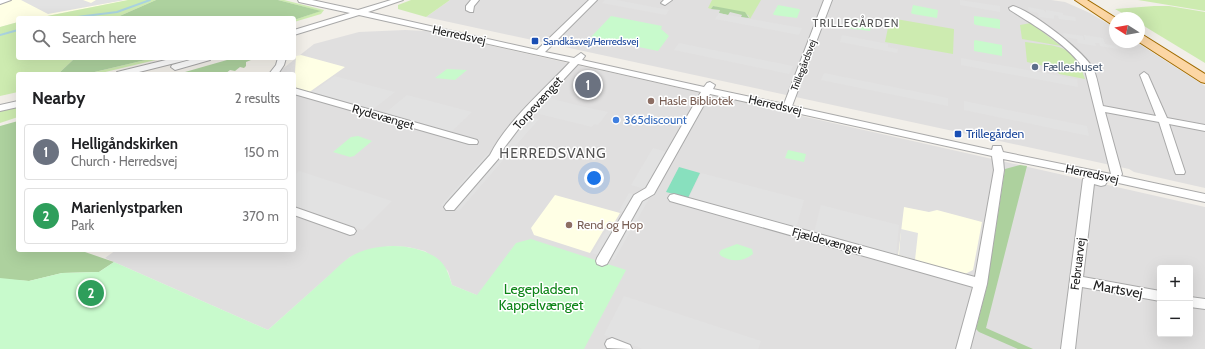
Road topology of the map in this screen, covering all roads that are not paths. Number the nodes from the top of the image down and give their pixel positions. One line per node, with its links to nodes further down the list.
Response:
1 (7, 0): 11 (street)
2 (302, 0): 16 (street, Herredsvej)
3 (323, 0): 13 (street)
4 (381, 0): 13 (street)
5 (399, 0): 14 (street)
6 (475, 0): 15 (street)
7 (593, 0): 23 (street)
8 (828, 0): 39 (street, Trillegårdsvej)
9 (1080, 0): 18 (main road)
10 (1091, 0): 17 (main road)
11 (0, 2)
12 (1013, 8): 41 (street)
13 (357, 10): 14 (street); 16 (street, Herredsvej); 20 (street); 23 (street, Herredsvej)
14 (368, 10): 23 (street, Herredsvej)
15 (470, 10)
16 (346, 11): 19 (street)
17 (1110, 12)
18 (1109, 18)
19 (296, 26)
20 (296, 32)
21 (1145, 34): 28 (main road)
22 (1145, 41): 33 (main road)
23 (542, 50): 24 (street, Herredsvej)
24 (579, 58): 34 (street, Herredsvej); 52 (street, Torpevænget)
25 (176, 60): 29 (street)
26 (200, 60): 30 (street)
27 (282, 60): 31 (street)
28 (1205, 70)
29 (128, 72)
30 (155, 72)
31 (275, 72)
32 (1144, 75): 42 (street)
33 (1205, 79)
34 (709, 87): 39 (street, Herredsvej); 55 (street)
35 (296, 93): 44 (street, Rydevænget)
36 (16, 97): 37 (street)
37 (0, 101)
38 (16, 104): 40 (street)
39 (788, 105): 45 (street, Herredsvej)
40 (0, 108)
41 (1100, 108): 42 (street); 47 (street)
42 (1163, 120): 43 (street); 46 (street)
43 (1205, 128)
44 (473, 142)
45 (997, 151): 47 (street, Herredsvej); 50 (street, Herredsvej); 57 (street)
46 (1180, 172)
47 (1117, 174): 48 (street, Herredsvej)
48 (1205, 192)
49 (674, 198): 57 (street, Fjældevænget)
50 (1205, 198)
51 (1205, 205): 56 (street, Februarvej)
52 (450, 207)
53 (296, 212): 54 (street)
54 (350, 231)
55 (602, 261)
56 (1076, 282): 58 (street, Martsvej); 62 (street, Februarvej)
57 (980, 284): 61 (street)
58 (1157, 296)
59 (1193, 302): 60 (street)
60 (1205, 304)
61 (963, 349)
62 (1068, 349)

